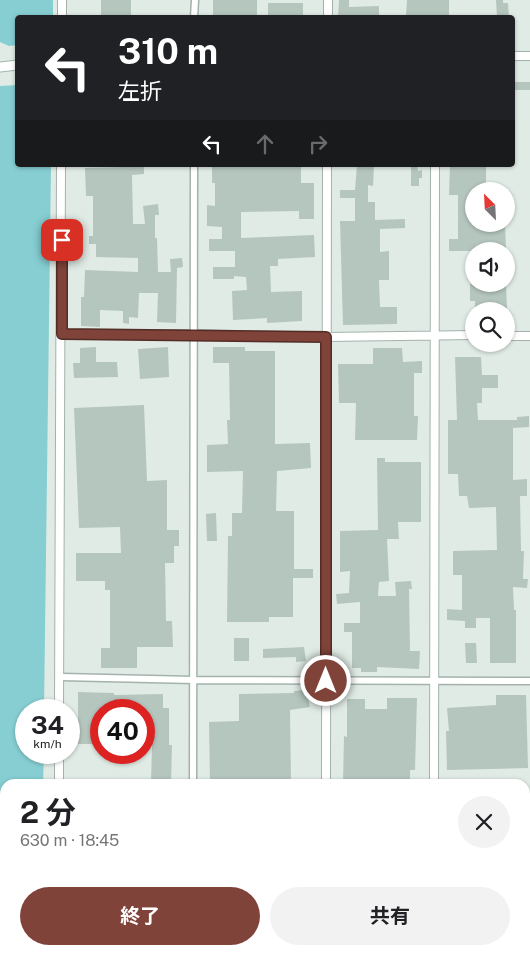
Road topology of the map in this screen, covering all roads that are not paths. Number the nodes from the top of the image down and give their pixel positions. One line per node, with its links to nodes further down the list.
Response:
1 (62, 0): 4 (street)
2 (195, 0): 5 (street)
3 (328, 0): 6 (street)
4 (62, 15)
5 (194, 15)
6 (328, 15)
7 (515, 56): 8 (street)
8 (530, 56)
9 (15, 65): 10 (main road)
10 (0, 67)
11 (61, 167): 16 (street)
12 (61, 167): 28 (street)
13 (194, 167): 17 (street)
14 (327, 167): 22 (street)
15 (435, 167): 18 (street)
16 (62, 334): 17 (street); 23 (street)
17 (195, 334): 22 (street); 24 (street)
18 (434, 335): 19 (street); 22 (street); 26 (street)
19 (465, 335)
20 (515, 336): 21 (street)
21 (530, 336)
22 (326, 337): 25 (street)
23 (61, 676): 24 (street); 29 (street)
24 (194, 680): 25 (street); 32 (street)
25 (326, 681): 26 (street); 33 (street)
26 (434, 681): 27 (street); 34 (street)
27 (530, 681)
28 (60, 699)
29 (60, 699)
30 (60, 764): 31 (street)
31 (60, 779)
32 (193, 779)
33 (326, 779)
34 (434, 779)

